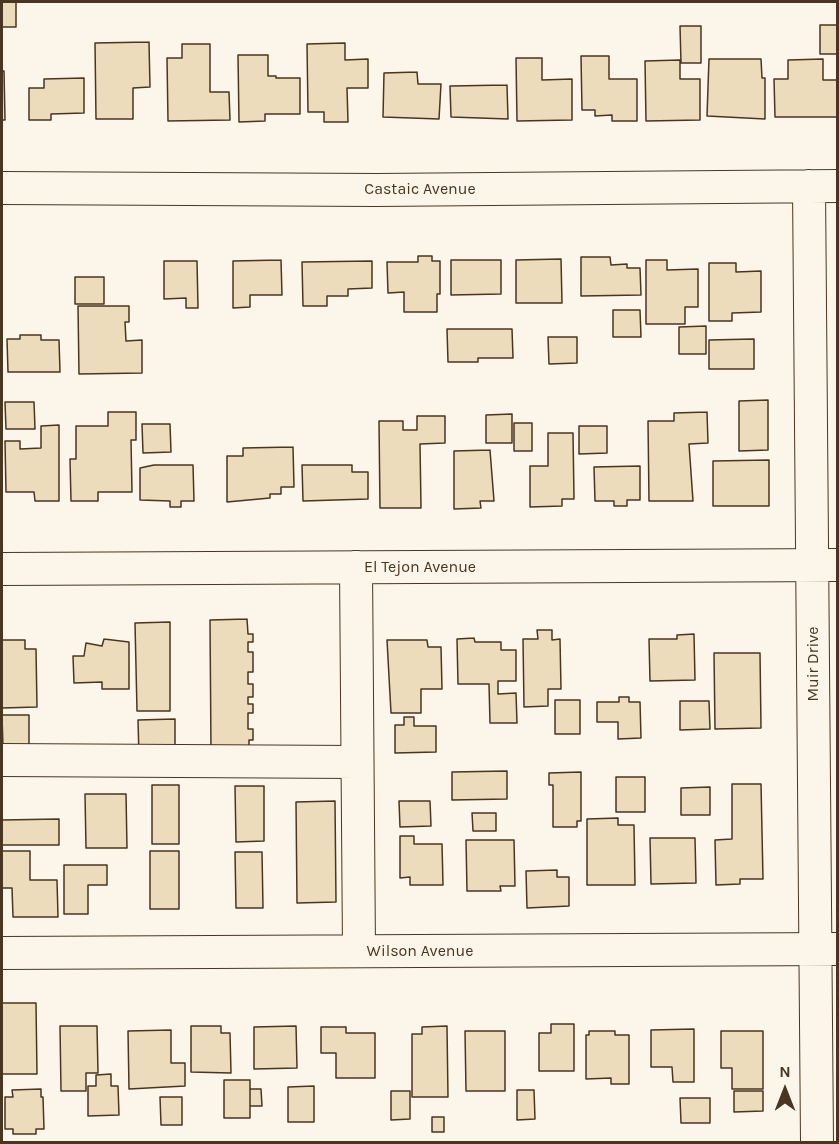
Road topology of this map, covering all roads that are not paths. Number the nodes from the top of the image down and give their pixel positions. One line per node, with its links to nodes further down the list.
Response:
1 (823, 186): 2 (street, Castaic Avenue); 3 (street, Muir Drive)
2 (2, 188)
3 (825, 565): 4 (street, El Tejon Avenue); 8 (street, Muir Drive)
4 (356, 567): 5 (street, El Tejon Avenue); 7 (street)
5 (2, 569)
6 (2, 760): 7 (street)
7 (356, 762): 9 (street)
8 (826, 949): 9 (street, Wilson Avenue); 11 (street, Muir Drive)
9 (359, 951): 10 (street, Wilson Avenue)
10 (2, 953)
11 (817, 1143)

